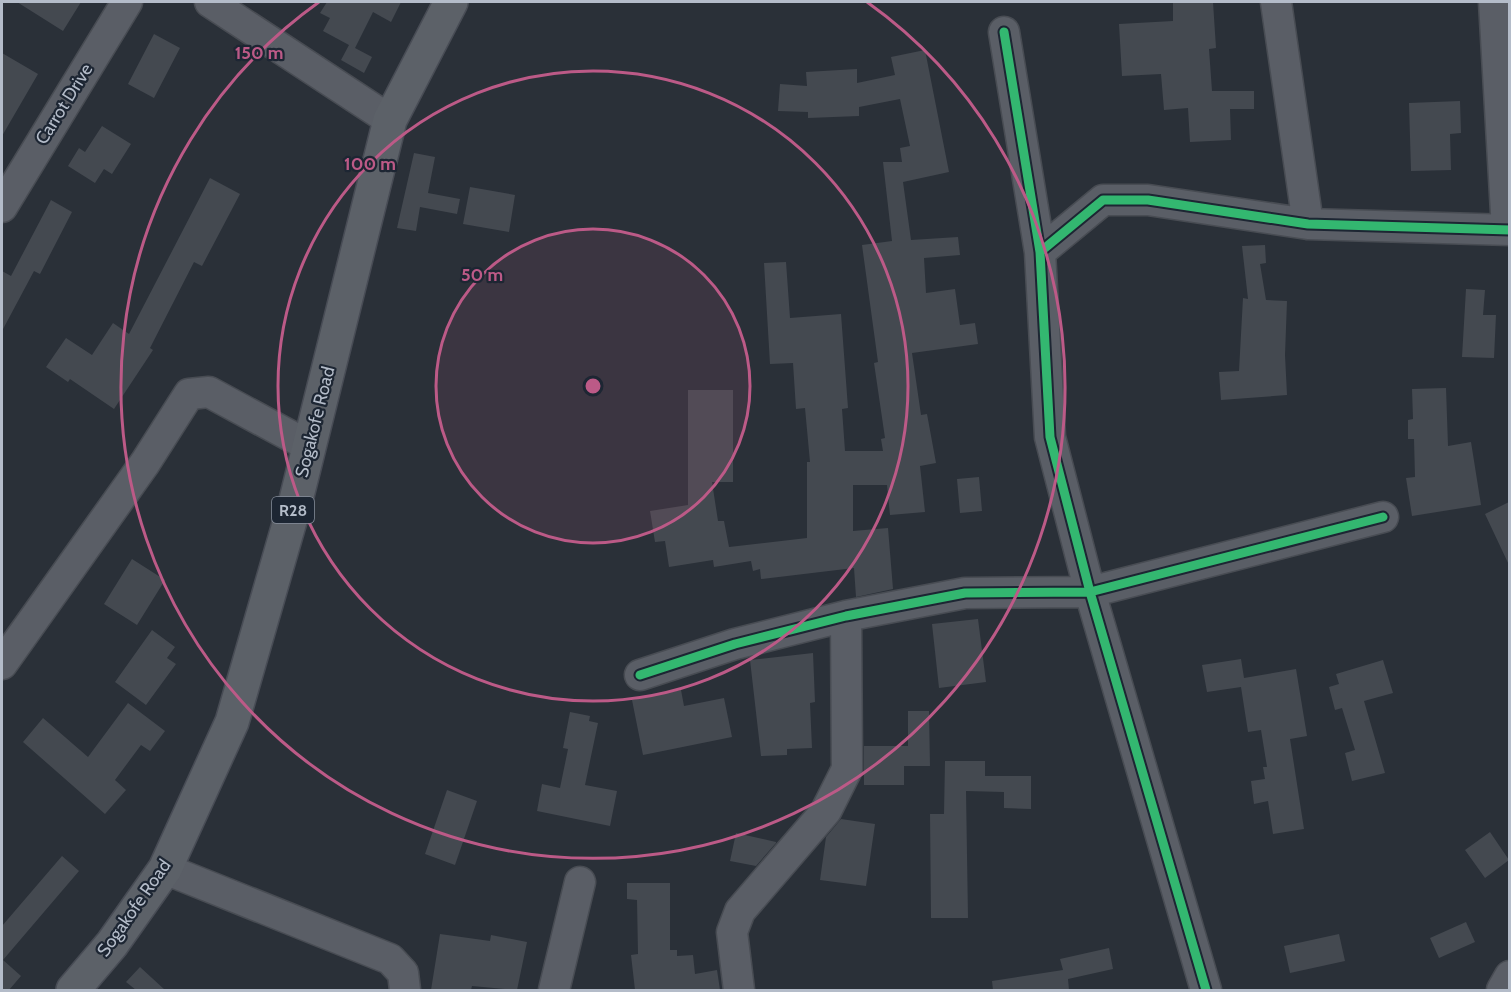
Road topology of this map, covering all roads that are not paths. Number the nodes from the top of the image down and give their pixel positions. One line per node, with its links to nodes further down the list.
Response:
1 (127, 2): 8 (street, Carrot Drive)
2 (210, 2): 7 (street)
3 (451, 2): 7 (main road, Sogakofe Road / R28)
4 (1276, 2): 9 (street)
5 (1494, 2): 10 (street)
6 (1004, 32): 11 (street)
7 (390, 120): 12 (main road, Sogakofe Road / R28)
8 (2, 207)
9 (1308, 225): 10 (street); 11 (street)
10 (1508, 230)
11 (1040, 252): 14 (street)
12 (309, 446): 16 (street); 18 (main road, Sogakofe Road / R28)
13 (1383, 517): 14 (street)
14 (1090, 592): 15 (street); 25 (street)
15 (846, 616): 17 (street); 24 (street)
16 (2, 664)
17 (640, 675)
18 (165, 869): 21 (main road, Sogakofe Road / R28); 22 (street)
19 (580, 882): 23 (street)
20 (1509, 976): 26 (street)
21 (73, 990)
22 (405, 990)
23 (554, 990)
24 (739, 990)
25 (1206, 990)
26 (1502, 990)

